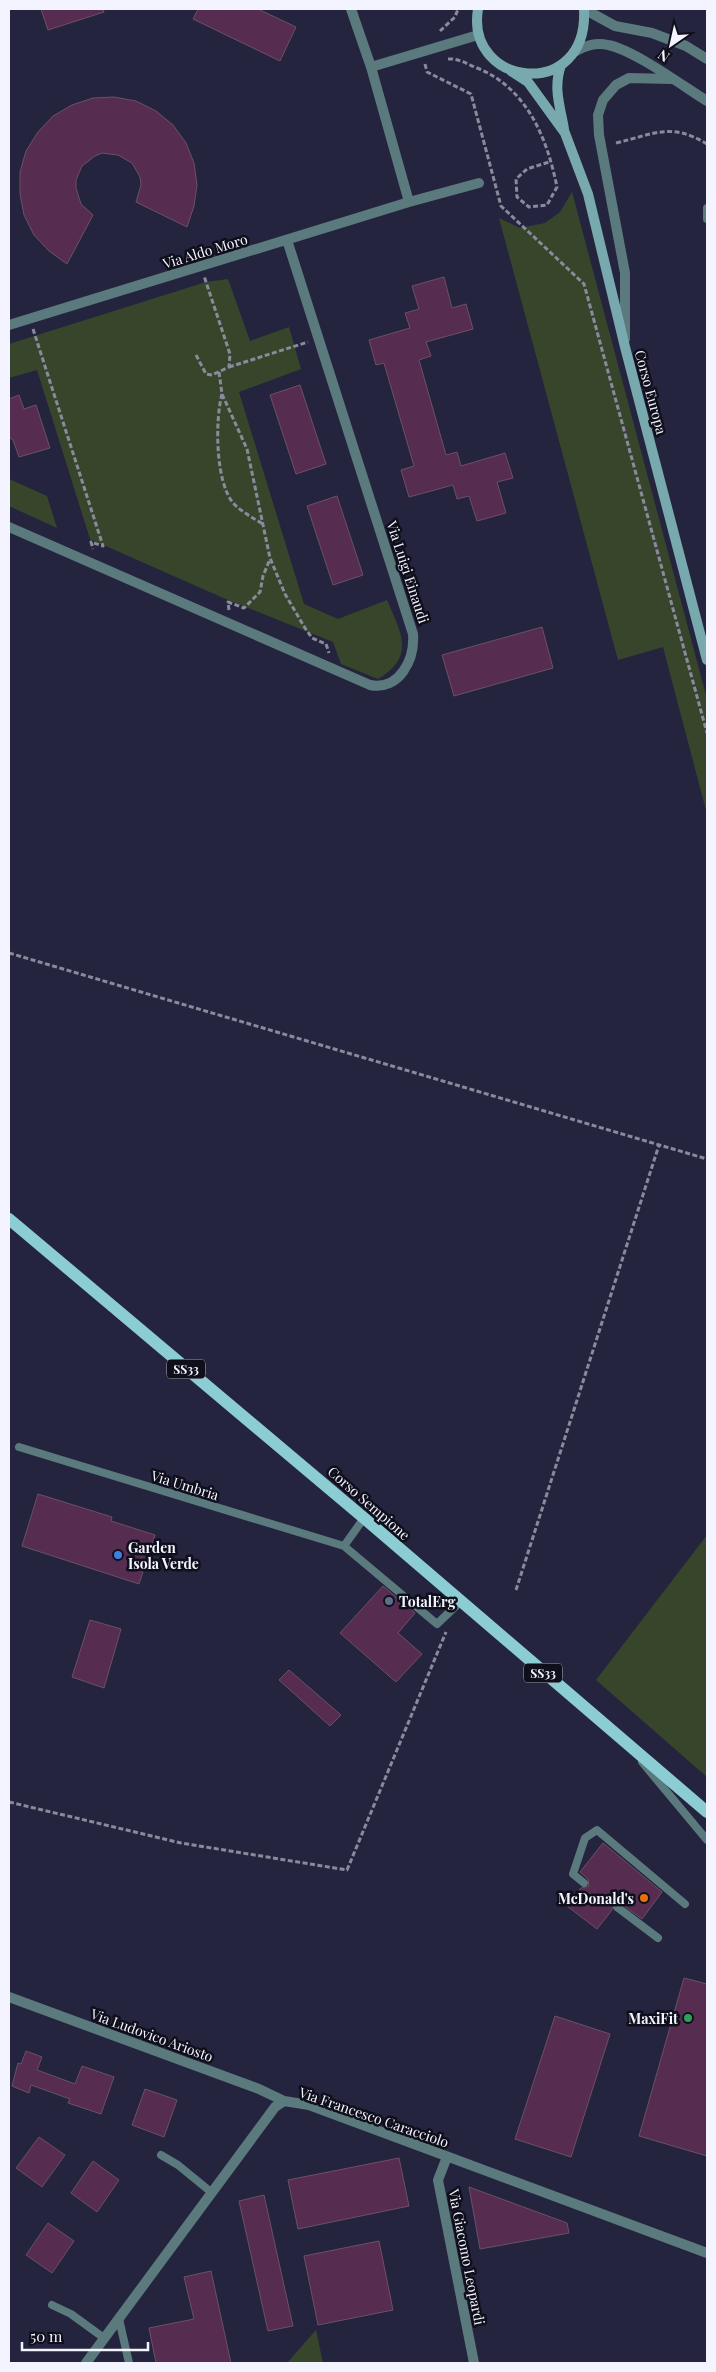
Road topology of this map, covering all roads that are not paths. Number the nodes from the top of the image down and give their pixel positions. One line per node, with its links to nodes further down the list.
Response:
1 (351, 9): 8 (street)
2 (478, 9): 4 (main road)
3 (584, 9): 5 (main road); 6 (street)
4 (478, 35): 8 (street); 9 (main road, Corso Europa)
5 (574, 52): 7 (main road); 10 (street)
6 (707, 59)
7 (561, 65): 9 (main road); 12 (main road, Corso Europa)
8 (371, 67): 14 (street)
9 (511, 71): 12 (main road, Corso Europa)
10 (671, 79): 11 (street); 19 (street)
11 (707, 101)
12 (565, 132): 19 (main road, Corso Europa)
13 (479, 183): 14 (street, Via Aldo Moro)
14 (409, 202): 17 (street, Via Aldo Moro)
15 (707, 208): 16 (lane)
16 (707, 219)
17 (286, 240): 18 (street, Via Aldo Moro); 20 (street, Via Luigi Einaudi)
18 (9, 326)
19 (625, 347): 21 (main road, Corso Europa)
20 (9, 527)
21 (707, 660)
22 (9, 1219): 24 (main road, Corso Sempione / SS33)
23 (19, 1447): 25 (lane, Via Umbria)
24 (364, 1518): 25 (lane); 26 (main road, Corso Sempione / SS33)
25 (344, 1546): 26 (lane)
26 (460, 1602): 27 (main road, Corso Sempione / SS33)
27 (626, 1744): 28 (main road, Corso Sempione / SS33); 29 (lane)
28 (707, 1812)
29 (707, 1840)
30 (584, 1883): 31 (lane)
31 (685, 1904)
32 (617, 1907): 33 (lane)
33 (658, 1938)
34 (9, 1997): 35 (street, Via Ludovico Ariosto)
35 (284, 2101): 37 (street, Via Francesco Caracciolo); 38 (street, Via Francesco Caracciolo)
36 (161, 2155): 38 (lane)
37 (447, 2157): 39 (street, Via Francesco Caracciolo); 45 (street, Via Giacomo Leopardi)
38 (211, 2192): 41 (street, Via Francesco Caracciolo)
39 (707, 2253)
40 (52, 2305): 42 (lane)
41 (118, 2318): 42 (street, Via Francesco Caracciolo); 44 (lane)
42 (104, 2338): 43 (street, Via Francesco Caracciolo)
43 (86, 2363)
44 (129, 2363)
45 (474, 2363)

